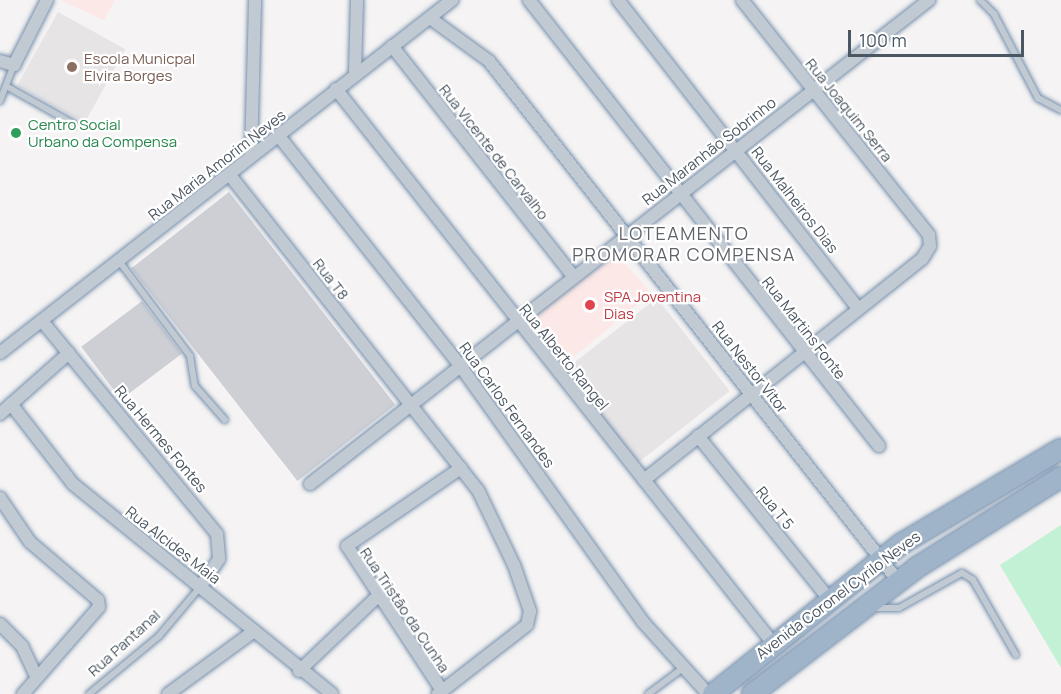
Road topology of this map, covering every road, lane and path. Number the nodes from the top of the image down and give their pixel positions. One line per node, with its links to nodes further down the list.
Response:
1 (47, 0): 13 (street)
2 (255, 0): 23 (street)
3 (357, 0): 14 (street)
4 (452, 0): 10 (street, Rua Maria Amorim Neves)
5 (529, 0): 25 (street, Rua Martins Fonte)
6 (618, 0): 22 (street, Rua Malheiros Dias)
7 (929, 0): 17 (street, Rua Maranhão Sobrinho)
8 (980, 0): 19 (lane)
9 (744, 1): 17 (street, Rua Joaquim Serra)
10 (430, 18): 11 (street, Rua Maria Amorim Neves); 26 (street, Rua Nestor Vitor)
11 (392, 46): 14 (street, Rua Maria Amorim Neves); 28 (street, Rua Vicente de Carvalho)
12 (0, 61): 13 (street)
13 (14, 65): 15 (lane)
14 (355, 72): 16 (street, Rua Maria Amorim Neves)
15 (6, 86): 18 (lane); 20 (lane)
16 (336, 89): 21 (street, Rua Maria Amorim Neves); 31 (street, Rua Alberto Rangel)
17 (813, 89): 22 (street, Rua Maranhão Sobrinho); 29 (street, Rua Joaquim Serra)
18 (0, 101)
19 (1061, 110)
20 (74, 124)
21 (278, 135): 23 (street, Rua Maria Amorim Neves); 35 (street, Rua Carlos Fernandes)
22 (736, 149): 25 (street, Rua Maranhão Sobrinho); 29 (street, Rua Malheiros Dias)
23 (251, 156): 24 (street, Rua Maria Amorim Neves)
24 (229, 174): 27 (street, Rua Maria Amorim Neves); 37 (street, Rua T8)
25 (682, 192): 26 (street, Rua Maranhão Sobrinho); 32 (street, Rua Martins Fonte)
26 (627, 233): 28 (street, Rua Maranhão Sobrinho); 36 (street, Rua Nestor Vitor)
27 (118, 261): 30 (street, Rua Maria Amorim Neves); 40 (lane)
28 (573, 276): 31 (street, Rua Maranhão Sobrinho)
29 (857, 306): 32 (street)
30 (42, 321): 33 (street, Rua Maria Amorim Neves); 34 (street, Rua Hermes Fontes)
31 (515, 321): 35 (street, Rua Maranhão Sobrinho); 46 (street, Rua Alberto Rangel)
32 (801, 350): 36 (street); 42 (street, Rua Martins Fonte)
33 (0, 353)
34 (69, 353): 38 (street); 51 (street, Rua Hermes Fontes)
35 (459, 364): 37 (street, Rua Maranhão Sobrinho); 59 (street, Rua Carlos Fernandes)
36 (750, 392): 41 (street); 49 (street, Rua Nestor Vitor)
37 (410, 403): 44 (street, Rua T8); 47 (street, Rua Maranhão Sobrinho)
38 (11, 404): 39 (street); 51 (street, Rua Alcides Maia)
39 (0, 414)
40 (225, 420)
41 (698, 436): 46 (street); 53 (street, Rua T 5)
42 (879, 446)
43 (1061, 449): 49 (highway, Avenida Coronel Cyrilo Neves)
44 (461, 468): 52 (street, Rua Tristão da Cunha); 62 (street, Rua T8)
45 (1061, 477): 50 (highway, Avenida Coronel Cyrilo Neves)
46 (644, 480): 57 (street, Rua Alberto Rangel)
47 (310, 484)
48 (0, 498): 61 (street)
49 (882, 558): 50 (street, Rua Nestor Vitor); 53 (highway, Avenida Coronel Cyrilo Neves)
50 (898, 581): 54 (highway, Avenida Coronel Cyrilo Neves)
51 (201, 586): 56 (street, Rua Alcides Maia); 64 (lane, Rua Pantanal)
52 (378, 596): 60 (street); 62 (street, Rua Tristão da Cunha)
53 (829, 600): 57 (highway, Avenida Coronel Cyrilo Neves)
54 (866, 605): 58 (lane); 69 (highway, Avenida Coronel Cyrilo Neves)
55 (0, 624): 61 (street)
56 (254, 631): 60 (street, Rua Alcides Maia); 65 (street)
57 (772, 642): 68 (highway, Avenida Coronel Cyrilo Neves)
58 (1016, 655)
59 (683, 668): 67 (lane); 68 (street, Rua Carlos Fernandes)
60 (299, 670): 66 (street, Rua Alcides Maia)
61 (36, 676): 63 (street)
62 (439, 692)
63 (23, 694)
64 (90, 694)
65 (168, 694)
66 (332, 694)
67 (648, 694)
68 (711, 694)
69 (752, 694)

